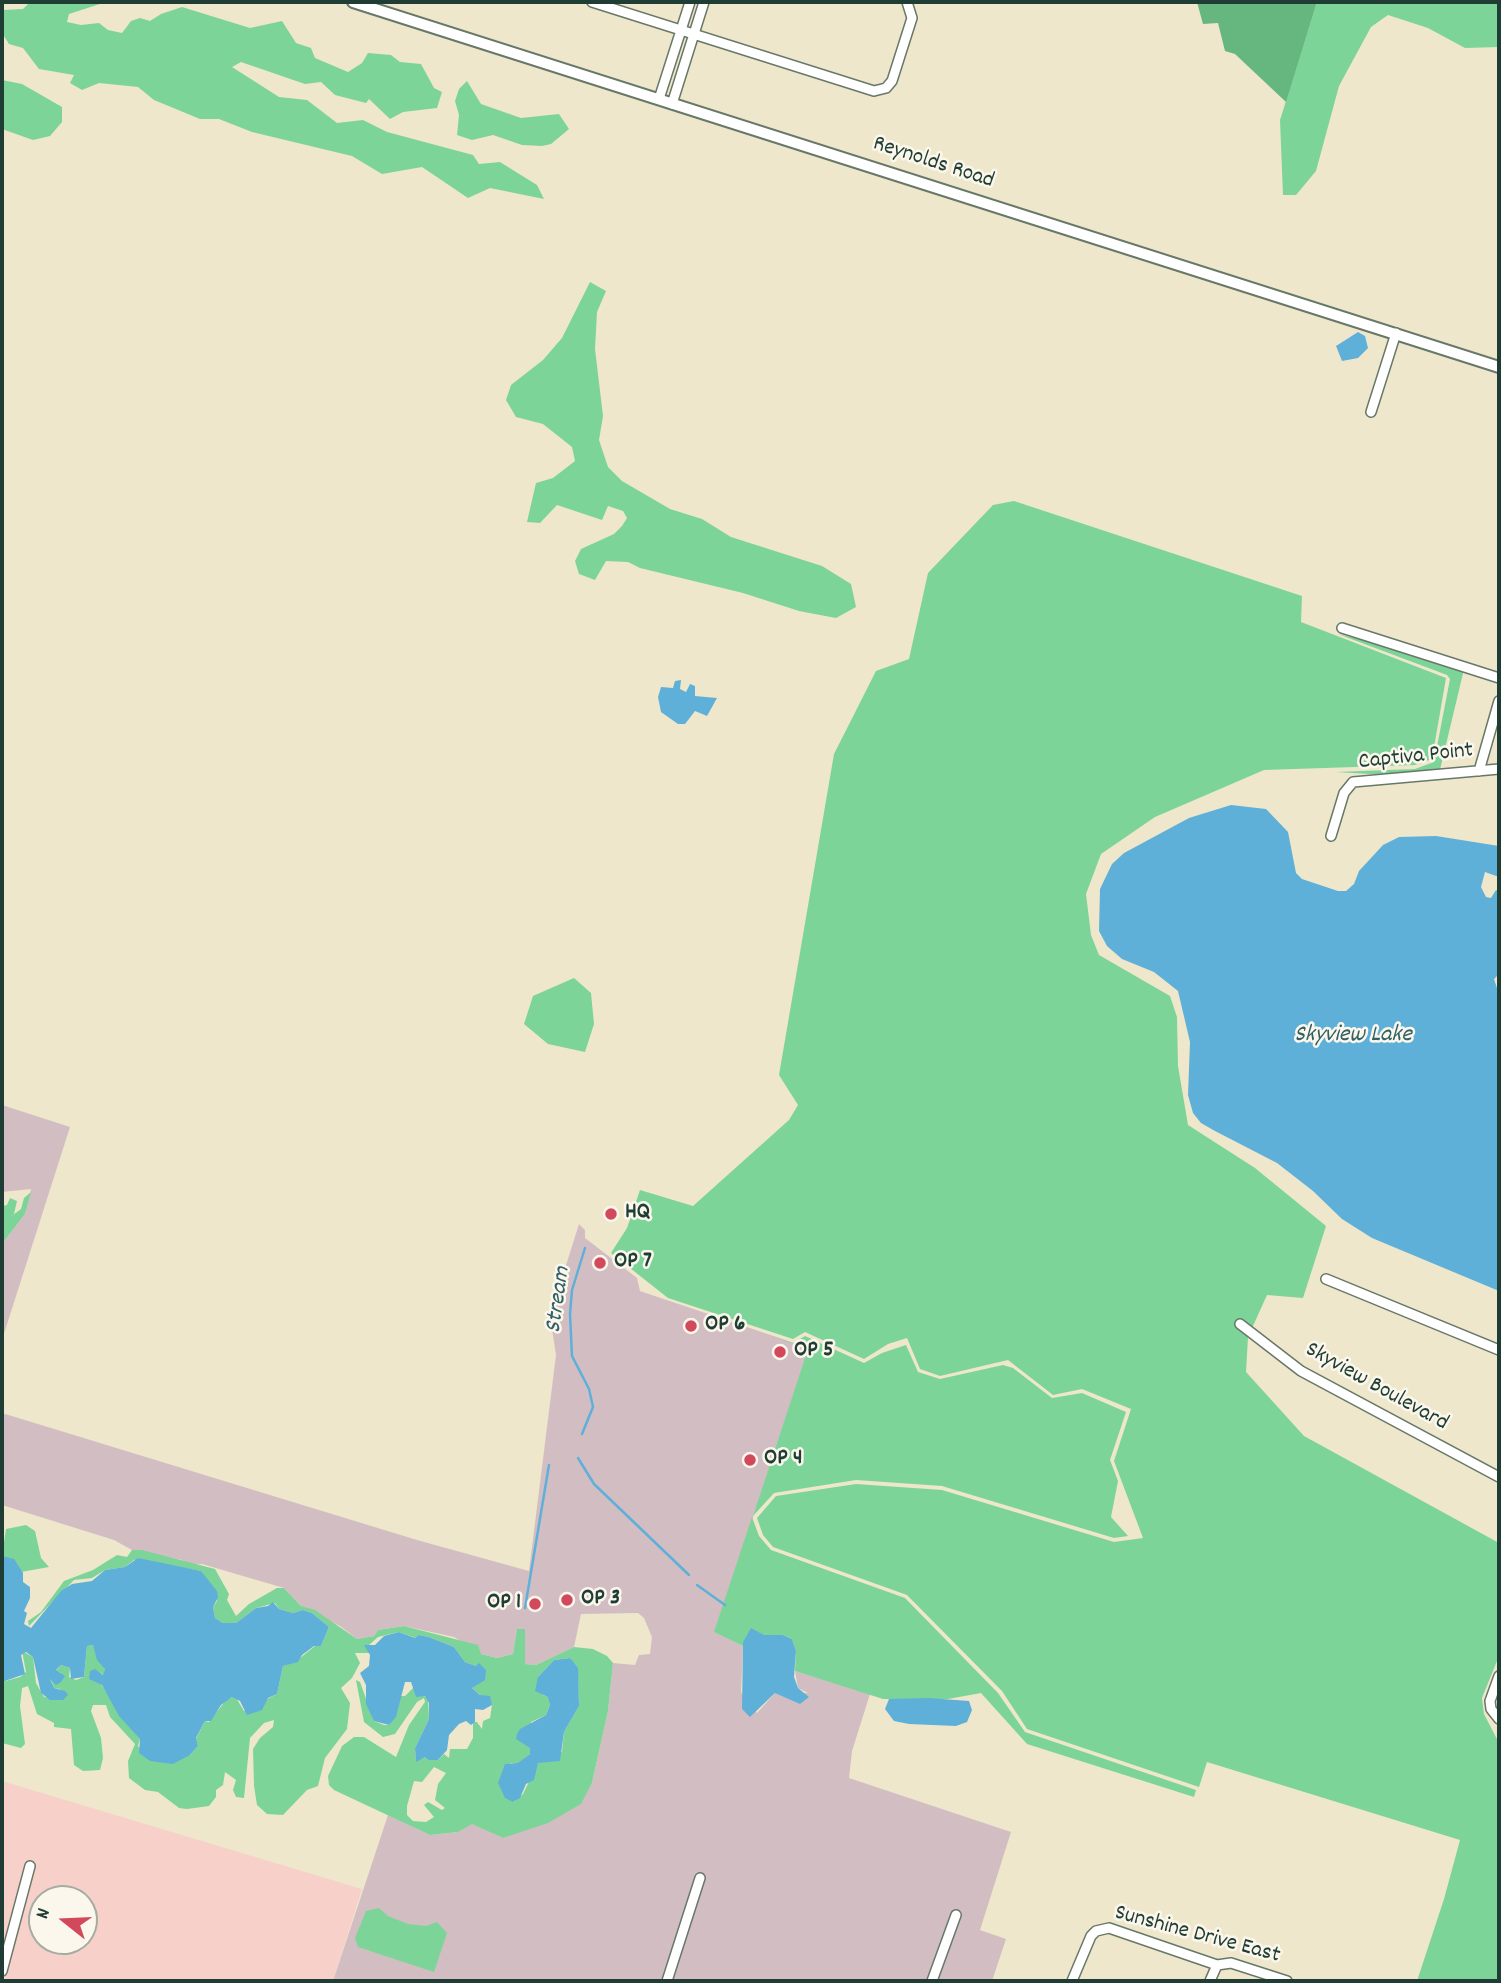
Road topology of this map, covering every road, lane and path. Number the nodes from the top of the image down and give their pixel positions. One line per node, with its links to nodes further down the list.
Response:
1 (353, 2): 8 (street, Reynolds Road)
2 (592, 2): 6 (street)
3 (690, 2): 6 (street)
4 (704, 2): 7 (street)
5 (907, 2): 7 (street)
6 (681, 30): 7 (street); 8 (street)
7 (694, 34): 9 (street)
8 (659, 99): 9 (street, Reynolds Road)
9 (672, 104): 10 (street, Reynolds Road)
10 (1396, 333): 11 (street, Reynolds Road); 12 (street)
11 (1499, 367)
12 (1371, 412)
13 (1342, 628): 14 (street)
14 (1499, 678)
15 (1499, 702): 17 (street)
16 (1499, 769): 17 (street, Captiva Point)
17 (1479, 771): 18 (street, Captiva Point)
18 (1331, 836)
19 (1326, 1279): 21 (street)
20 (1240, 1325): 22 (street, Skyview Boulevard)
21 (1499, 1350)
22 (1499, 1476)
23 (1499, 1676): 24 (street)
24 (1499, 1719)
25 (30, 1866): 29 (street)
26 (700, 1878): 30 (street)
27 (956, 1914): 31 (street)
28 (1217, 1965): 32 (street, Sunshine Drive East); 33 (street); 34 (street, Sunshine Drive East)
29 (2, 1971)
30 (667, 1981)
31 (932, 1981)
32 (1072, 1981)
33 (1210, 1981)
34 (1287, 1981)

